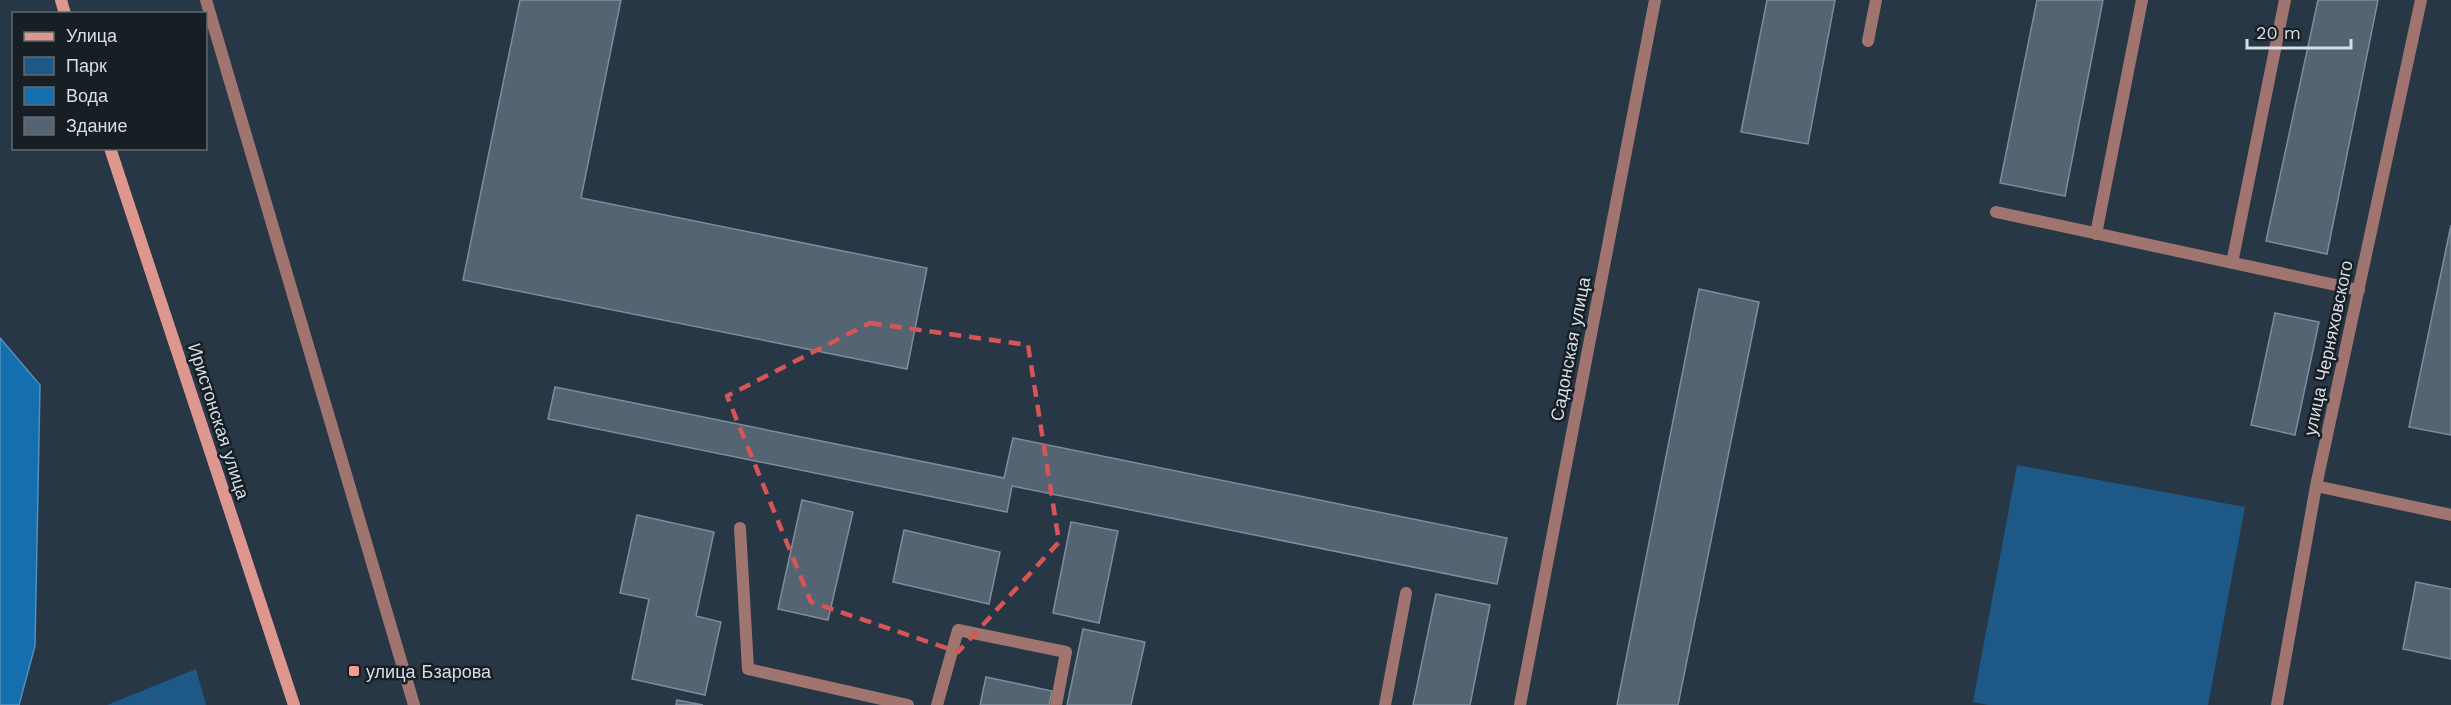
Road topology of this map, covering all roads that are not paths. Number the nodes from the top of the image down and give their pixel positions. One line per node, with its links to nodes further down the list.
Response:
1 (206, 0): 18 (street)
2 (1655, 0): 23 (street, Садонская улица)
3 (1876, 0): 7 (street)
4 (2142, 0): 10 (street)
5 (2285, 0): 11 (street)
6 (2421, 0): 12 (street, улица Черняховского)
7 (1868, 41)
8 (111, 150): 17 (main road, Иристонская улица)
9 (1996, 212): 10 (street)
10 (2096, 234): 11 (street)
11 (2232, 263): 12 (street)
12 (2359, 290): 13 (street, улица Черняховского)
13 (2316, 486): 14 (street); 24 (street, улица Черняховского)
14 (2451, 515)
15 (740, 528): 19 (street)
16 (1406, 593): 22 (street)
17 (294, 705)
18 (414, 705)
19 (908, 705)
20 (938, 705): 21 (street)
21 (1056, 705)
22 (1385, 705)
23 (1520, 705)
24 (2277, 705)

